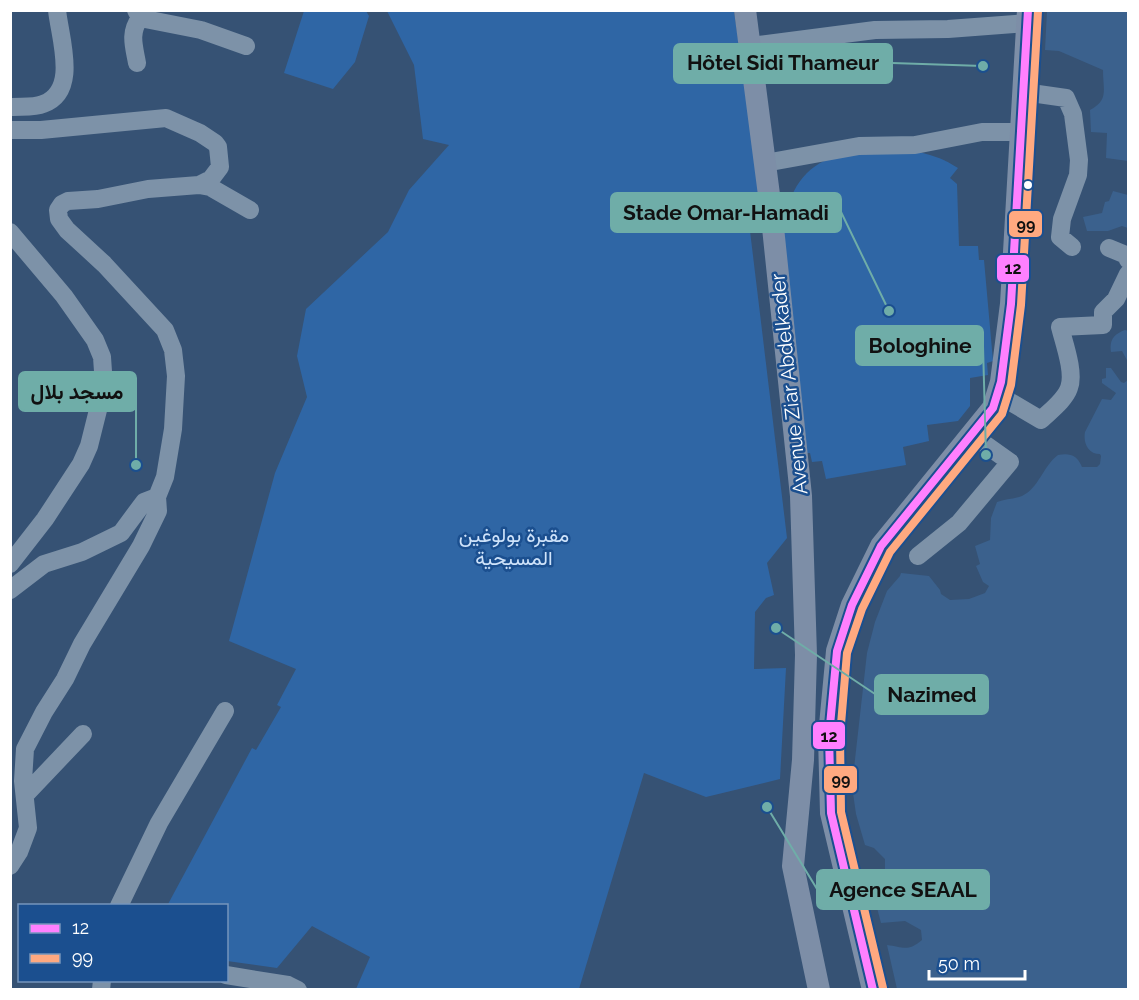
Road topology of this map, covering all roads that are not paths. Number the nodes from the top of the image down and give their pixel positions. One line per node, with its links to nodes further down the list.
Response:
1 (57, 10): 10 (street)
2 (745, 10): 7 (main road, Avenue Ziar Abdelkader)
3 (138, 14): 6 (street); 8 (street)
4 (1028, 17): 5 (street); 9 (main road)
5 (983, 18): 7 (street)
6 (246, 46)
7 (750, 46): 13 (main road, Avenue Ziar Abdelkader)
8 (137, 63)
9 (1024, 92): 12 (main road); 17 (street)
10 (10, 107)
11 (10, 130): 14 (street)
12 (1021, 132): 13 (street); 21 (main road)
13 (765, 163): 34 (main road, Avenue Ziar Abdelkader)
14 (199, 185): 15 (street); 23 (street)
15 (250, 210)
16 (10, 232): 25 (street)
17 (1071, 247)
18 (1109, 248): 19 (street)
19 (1128, 260)
20 (1128, 274): 21 (street)
21 (997, 394): 22 (main road)
22 (972, 435): 24 (street); 35 (main road)
23 (157, 497): 26 (street); 29 (street)
24 (918, 556)
25 (10, 564)
26 (10, 590)
27 (225, 711): 31 (street)
28 (83, 734): 29 (street)
29 (25, 795): 30 (street)
30 (10, 866)
31 (120, 904)
32 (228, 975): 33 (street)
33 (298, 990)
34 (819, 990)
35 (873, 990)

